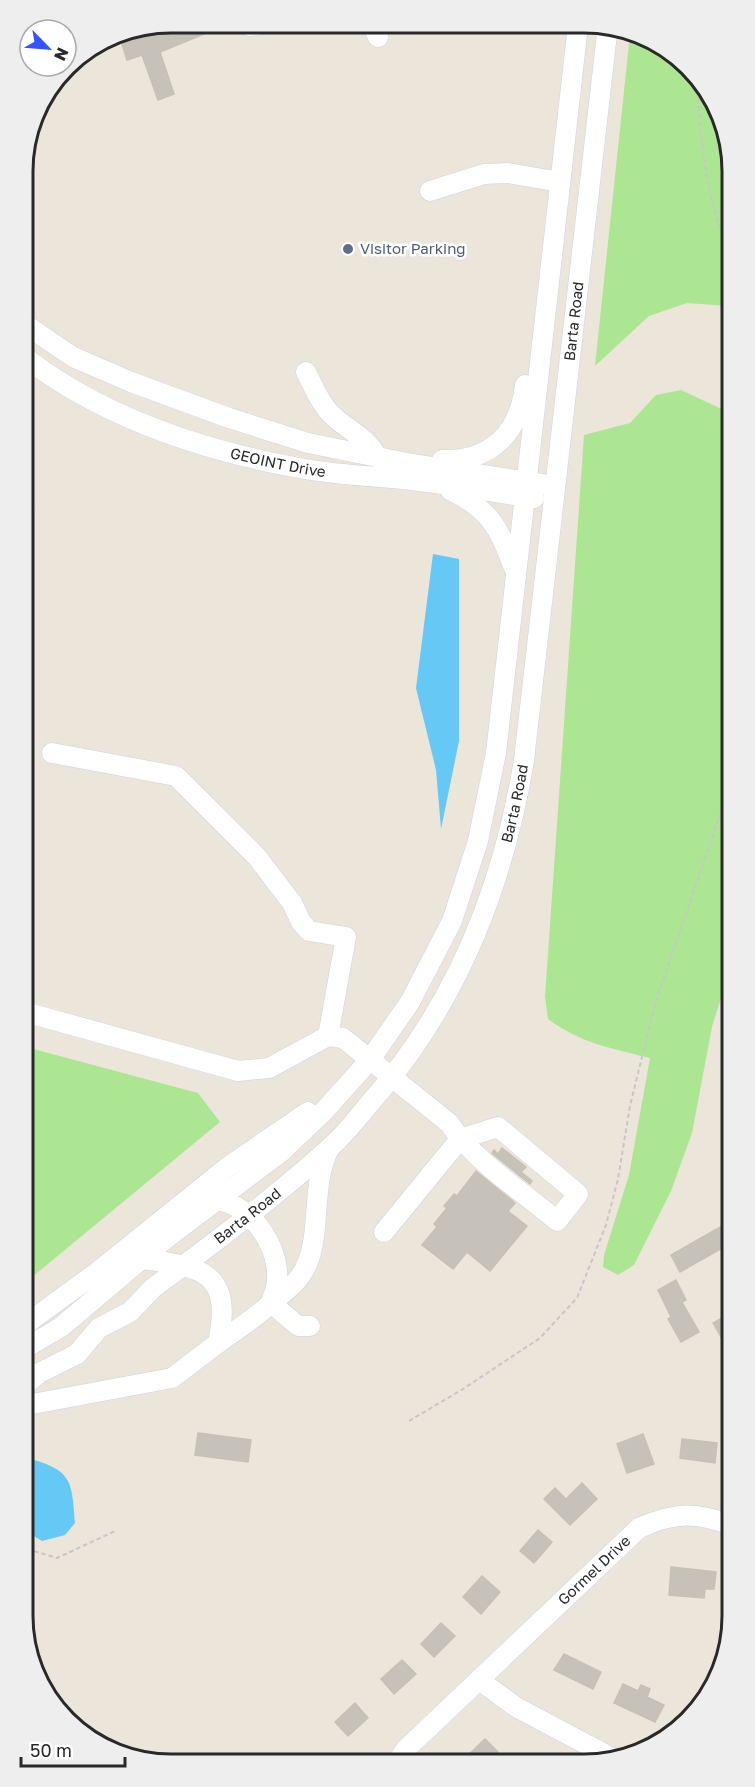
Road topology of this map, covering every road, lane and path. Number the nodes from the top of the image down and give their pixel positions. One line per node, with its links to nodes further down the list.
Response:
1 (577, 33): 4 (street, Barta Road)
2 (607, 35): 18 (street, Barta Road)
3 (699, 93): 7 (path)
4 (560, 182): 5 (street); 6 (street, Barta Road)
5 (430, 191)
6 (555, 229): 14 (street); 17 (street, Barta Road)
7 (722, 234)
8 (33, 330): 12 (street, GEOINT Drive)
9 (33, 363): 15 (street, GEOINT Drive)
10 (306, 372): 11 (street)
11 (327, 411): 12 (street); 13 (street)
12 (315, 445): 13 (street, GEOINT Drive); 15 (street)
13 (377, 457): 14 (street, GEOINT Drive)
14 (406, 462): 17 (street, GEOINT Drive)
15 (318, 470): 16 (street, GEOINT Drive)
16 (437, 484): 17 (street, GEOINT Drive); 19 (street)
17 (524, 489): 18 (street, GEOINT Drive); 19 (street, Barta Road)
18 (554, 493): 25 (street, Barta Road)
19 (515, 570): 24 (street, Barta Road)
20 (52, 753): 23 (street)
21 (722, 808): 41 (path)
22 (33, 1014): 23 (street)
23 (328, 1036): 24 (street)
24 (369, 1061): 25 (street); 26 (street, Barta Road)
25 (392, 1078): 27 (street); 28 (street, Barta Road)
26 (335, 1099): 29 (street, Barta Road); 35 (street)
27 (460, 1139): 27 (street); 31 (street)
28 (330, 1146): 30 (street, Barta Road); 34 (street)
29 (217, 1200): 30 (street); 32 (street, Barta Road)
30 (247, 1215): 33 (street, Barta Road); 34 (street)
31 (384, 1232)
32 (142, 1259): 33 (street); 37 (street, Barta Road)
33 (184, 1265): 38 (street); 39 (street, Barta Road)
34 (271, 1303): 36 (street); 38 (street)
35 (33, 1319)
36 (310, 1326)
37 (33, 1343)
38 (218, 1343): 40 (street)
39 (33, 1378)
40 (33, 1404)
41 (409, 1420)
42 (722, 1522): 45 (street, Gormel Drive)
43 (115, 1531): 44 (path)
44 (33, 1551)
45 (479, 1680): 46 (street); 47 (street, Gormel Drive)
46 (603, 1753)
47 (402, 1754)

